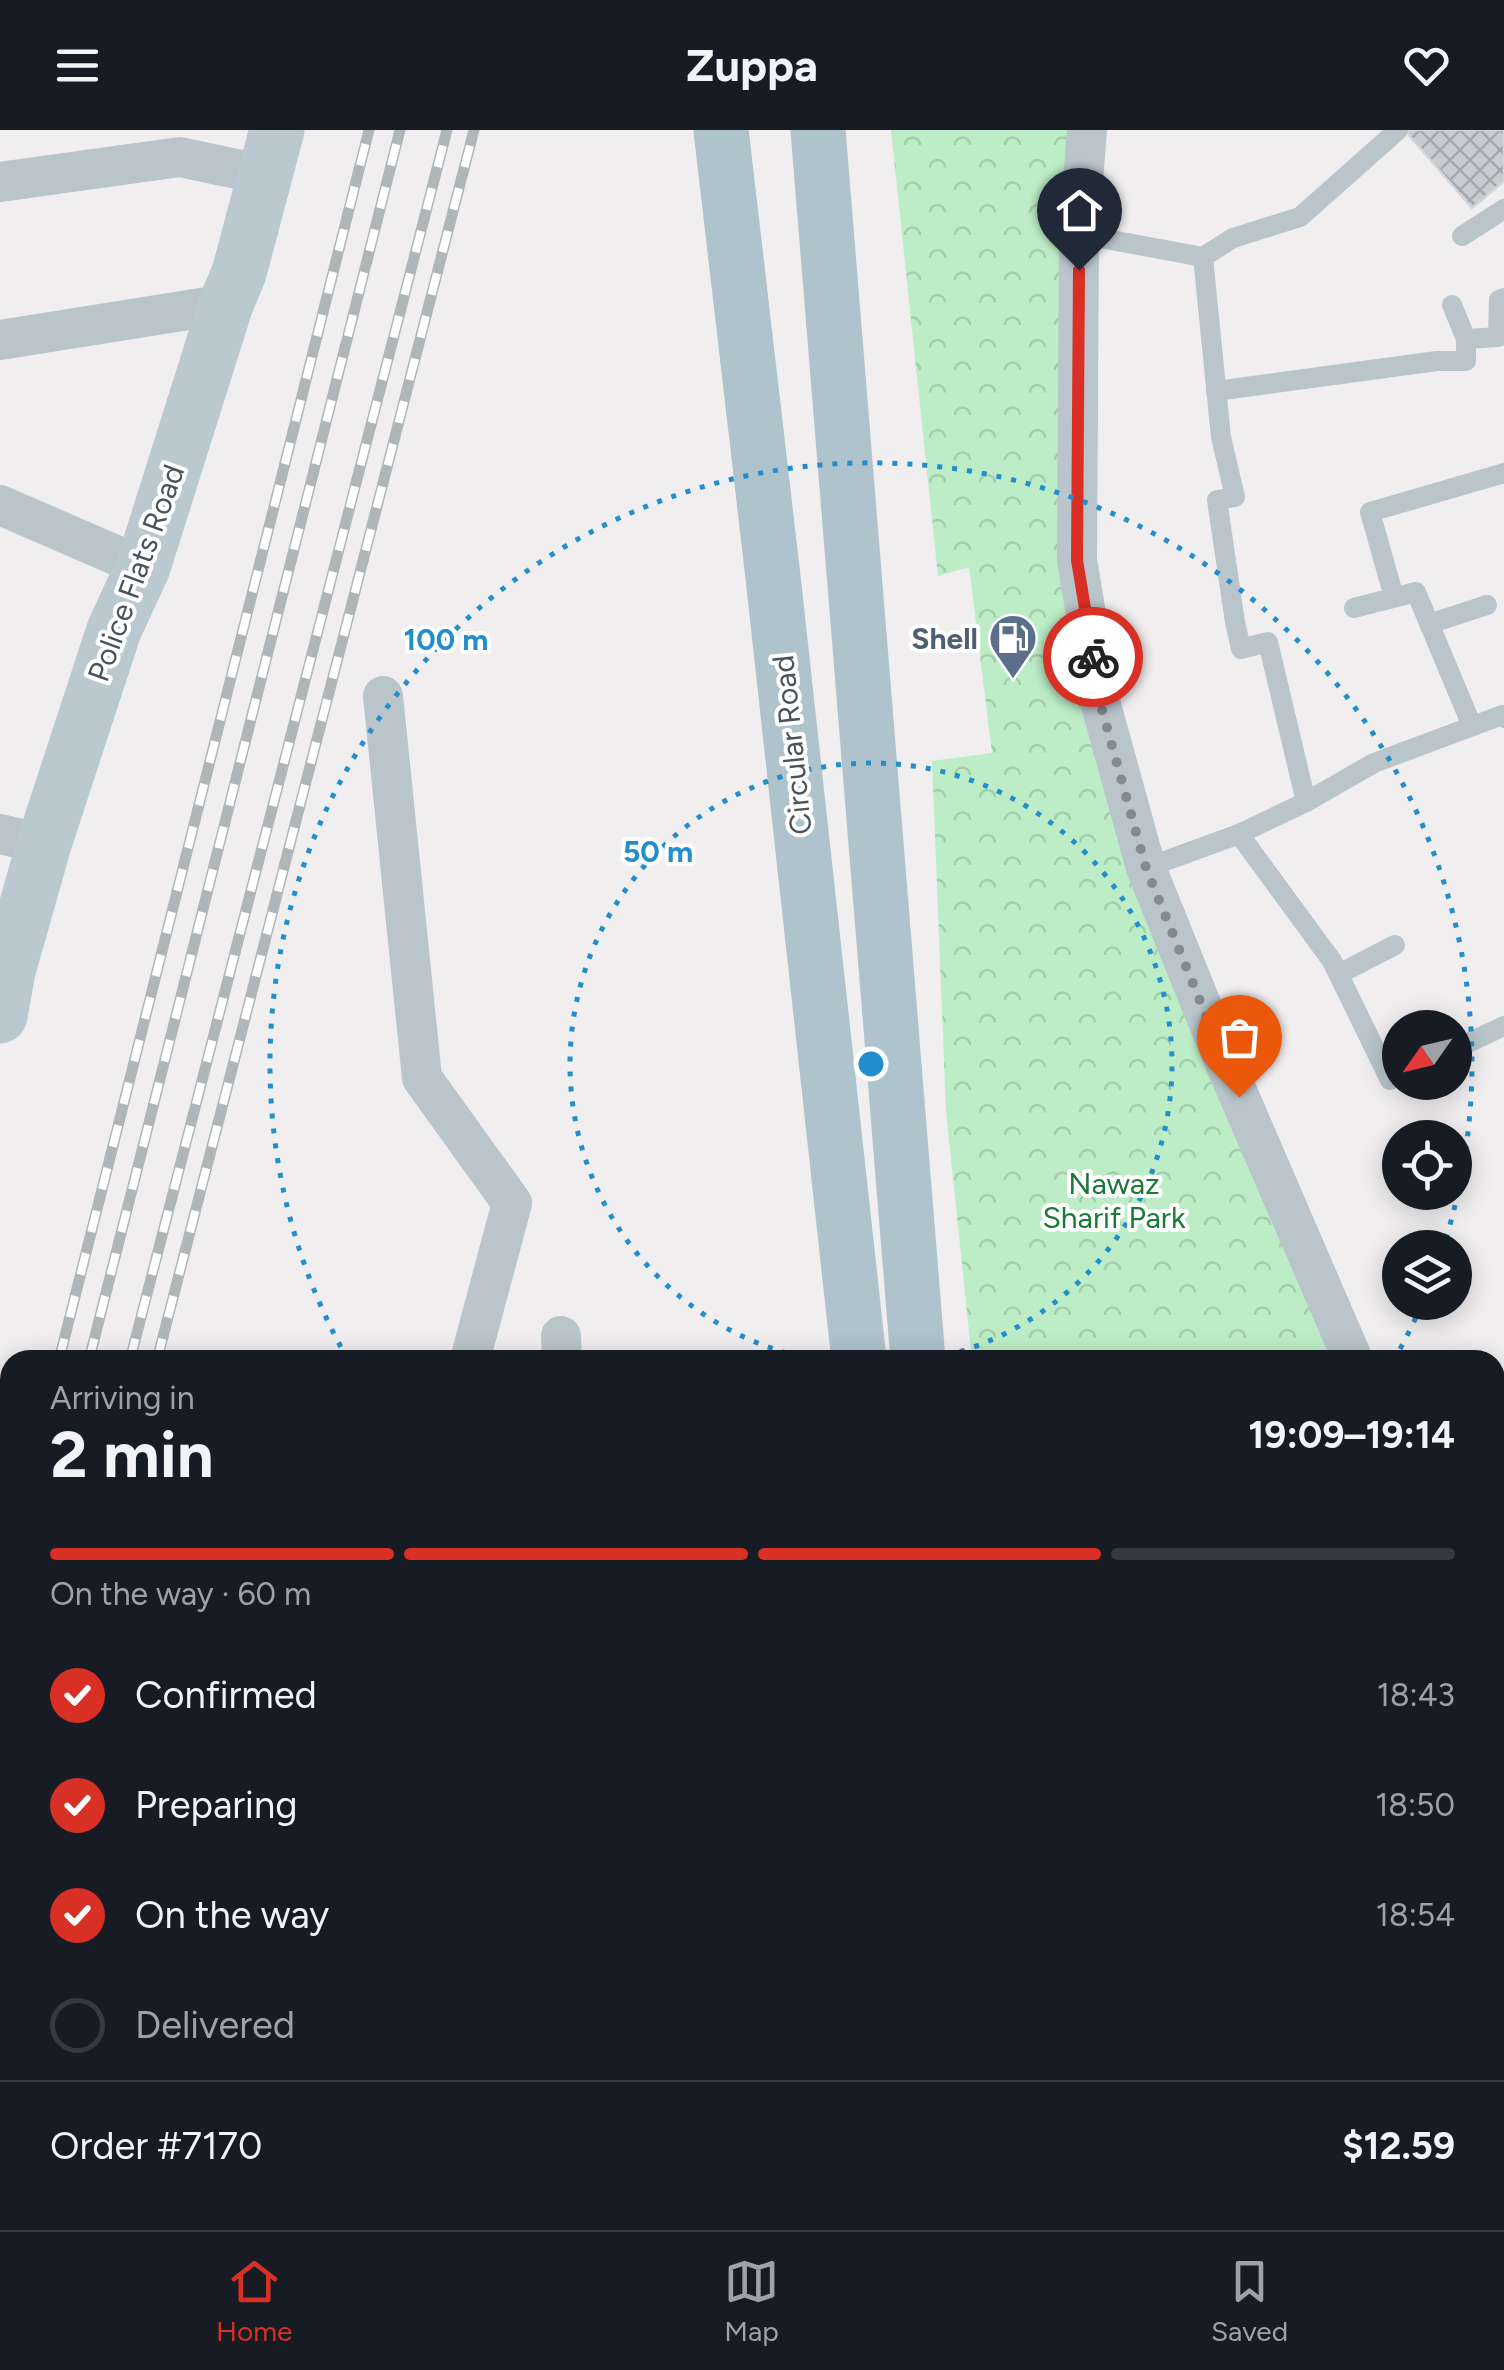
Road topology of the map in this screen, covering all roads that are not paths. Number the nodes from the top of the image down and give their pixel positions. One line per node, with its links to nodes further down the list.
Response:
1 (721, 130): 22 (main road, Circular Road)
2 (818, 130): 21 (main road)
3 (1087, 130): 9 (street)
4 (1398, 130): 11 (lane)
5 (178, 144): 6 (street); 7 (street)
6 (271, 152): 13 (street, Police Flats Road)
7 (0, 182)
8 (1504, 209): 10 (lane)
9 (1080, 234): 11 (lane); 33 (street)
10 (1462, 236)
11 (1204, 257): 17 (lane)
12 (1504, 298): 15 (lane)
13 (226, 304): 16 (street); 20 (street, Police Flats Road)
14 (1452, 305): 15 (lane)
15 (1466, 339): 17 (lane)
16 (0, 340)
17 (1216, 391): 30 (lane)
18 (1504, 473): 23 (lane)
19 (0, 505): 20 (street)
20 (142, 567): 32 (street, Police Flats Road)
21 (855, 570): 22 (main road); 42 (main road)
22 (773, 576): 41 (main road, Circular Road)
23 (1394, 597): 25 (lane); 26 (lane)
24 (1487, 606): 26 (lane)
25 (1354, 608)
26 (1429, 624): 29 (lane)
27 (383, 696): 40 (street)
28 (1504, 718): 29 (lane)
29 (1472, 726): 30 (lane)
30 (1306, 802): 31 (lane)
31 (1240, 834): 33 (lane); 35 (lane)
32 (22, 839): 36 (street, Police Flats Road)
33 (1146, 868): 43 (street)
34 (1394, 945): 35 (lane)
35 (1339, 974): 39 (lane)
36 (0, 1016)
37 (1504, 1026): 38 (lane)
38 (1472, 1041)
39 (1382, 1063)
40 (473, 1350)
41 (858, 1350)
42 (917, 1350)
43 (1349, 1350)

